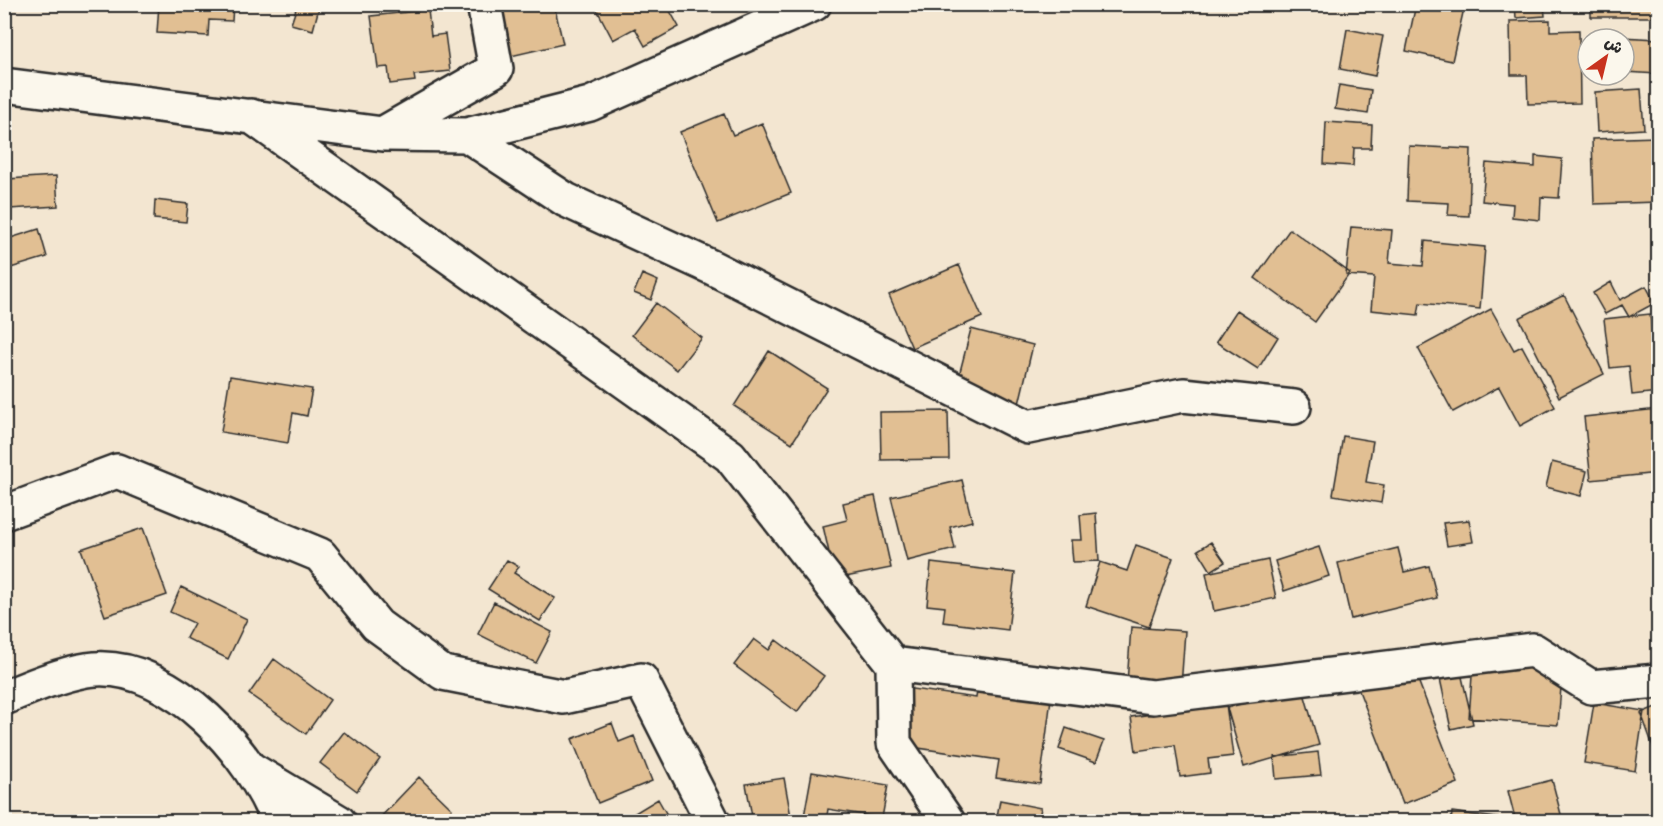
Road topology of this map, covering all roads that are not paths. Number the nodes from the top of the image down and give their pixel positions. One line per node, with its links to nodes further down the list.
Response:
1 (484, 4): 5 (street)
2 (814, 4): 6 (street)
3 (4, 85): 4 (street)
4 (251, 116): 5 (street); 9 (street)
5 (383, 134): 6 (street)
6 (467, 135): 7 (street)
7 (1294, 407)
8 (4, 513): 15 (street)
9 (893, 664): 10 (street); 16 (street)
10 (1659, 681)
11 (4, 699): 12 (street)
12 (248, 767): 13 (street); 14 (street)
13 (278, 822)
14 (339, 822)
15 (714, 822)
16 (948, 822)

